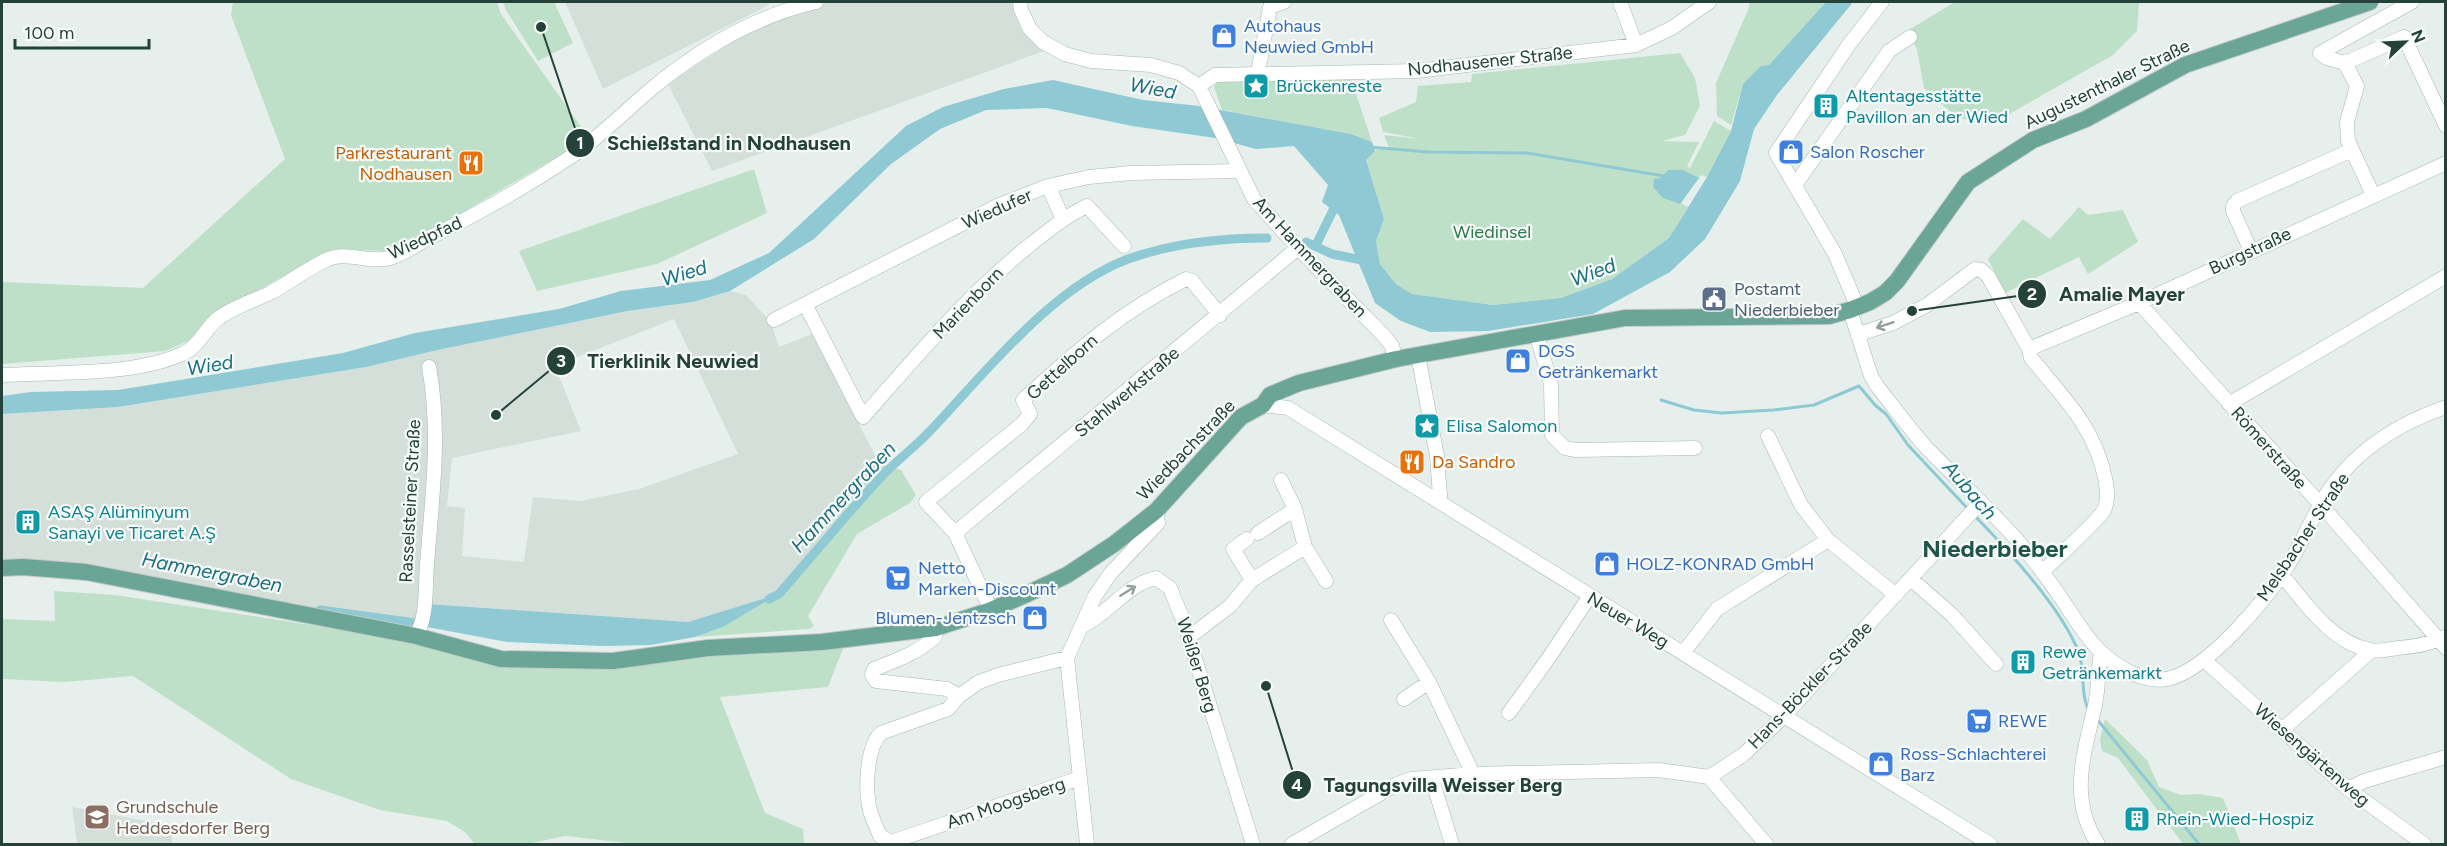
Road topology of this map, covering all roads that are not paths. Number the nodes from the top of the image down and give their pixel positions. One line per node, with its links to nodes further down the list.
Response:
1 (816, 2): 37 (street, Wiedpfad)
2 (1020, 2): 13 (street)
3 (1284, 2): 12 (street)
4 (1620, 2): 10 (street)
5 (1708, 2): 10 (street, Nodhausener Straße)
6 (1882, 2): 18 (street, Melsbacher Straße)
7 (2370, 2): 28 (main road, Augustenthaler Straße)
8 (2412, 2): 11 (street)
9 (1910, 36): 18 (street)
10 (1636, 45): 12 (street, Nodhausener Straße)
11 (2345, 63): 14 (street); 15 (street)
12 (1258, 72): 13 (street, Nodhausener Straße)
13 (1199, 86): 17 (street, Am Hammergraben)
14 (2445, 126)
15 (2352, 150): 20 (street); 24 (street)
16 (2445, 163): 20 (street, Burgstraße)
17 (1240, 171): 19 (street, Wiedufer); 23 (street, Am Hammergraben)
18 (1795, 185): 28 (street, Melsbacher Straße)
19 (1048, 186): 21 (street); 27 (street, Wiedufer)
20 (2373, 195): 24 (street, Burgstraße)
21 (1063, 219): 22 (street, Marienborn); 27 (street, Marienborn)
22 (1124, 246)
23 (1298, 248): 29 (street, Stahlwerkstraße); 35 (street, Am Hammergraben)
24 (2251, 250): 26 (street, Burgstraße)
25 (2445, 276): 38 (street)
26 (2139, 303): 33 (street, Burgstraße); 38 (street, Römerstraße)
27 (806, 304): 30 (street, Wiedufer)
28 (1854, 309): 31 (main road, Wiedbachstraße); 32 (street, Melsbacher Straße)
29 (1220, 315): 49 (street, Stahlwerkstraße); 49 (street, Gettelborn)
30 (774, 320)
31 (1536, 333): 34 (main road, Wiedbachstraße); 42 (street)
32 (1859, 334): 33 (street, one-way to 32); 47 (street, Melsbacher Straße)
33 (2030, 353): 53 (street)
34 (1418, 355): 35 (main road, Wiedbachstraße); 44 (street)
35 (1396, 359): 39 (main road, Wiedbachstraße)
36 (429, 368): 64 (street, Rasselsteiner Straße)
37 (2, 375)
38 (2229, 404): 45 (street, Römerstraße)
39 (1263, 405): 44 (street, Neuer Weg); 48 (main road, Wiedbachstraße)
40 (2445, 407): 45 (street, Melsbacher Straße)
41 (1768, 436): 50 (street)
42 (1695, 448)
43 (1281, 480): 46 (street)
44 (1438, 501): 59 (street, Neuer Weg)
45 (2320, 504): 54 (street, Melsbacher Straße); 66 (street, Römerstraße)
46 (1295, 509): 51 (street); 56 (street)
47 (1973, 510): 53 (street, Melsbacher Straße); 55 (street, Hans-Böckler-Straße)
48 (1156, 511): 60 (main road, Wiedbachstraße); 62 (street)
49 (955, 533): 60 (street)
50 (1828, 540): 58 (street); 68 (street)
51 (1305, 547): 56 (street); 57 (street)
52 (2, 568): 64 (main road, Wiedbachstraße)
53 (2042, 572): 69 (street, Melsbacher Straße)
54 (2282, 575): 67 (street); 71 (street, Melsbacher Straße)
55 (1911, 579): 58 (street, Hans-Böckler-Straße); 72 (street)
56 (1252, 580): 65 (street)
57 (1326, 581)
58 (1896, 595): 77 (street, Hans-Böckler-Straße)
59 (1589, 597): 68 (street, Neuer Weg); 76 (street)
60 (991, 610): 63 (main road, Wiedbachstraße)
61 (1391, 621): 73 (street)
62 (1082, 626): 65 (street, Weißer Berg, one-way to 65); 70 (street)
63 (936, 627): 64 (main road, Wiedbachstraße); 74 (street)
64 (416, 636)
65 (1188, 638): 86 (street, Weißer Berg)
66 (2443, 642): 67 (street)
67 (2371, 651): 78 (street)
68 (1683, 653): 77 (street, Neuer Weg)
69 (2103, 654): 71 (street, Melsbacher Straße); 91 (street)
70 (1067, 658): 74 (street, Am Moogsberg); 82 (street)
71 (2204, 660): 78 (street, Wiesengärtenweg)
72 (1996, 664)
73 (1429, 682): 75 (street); 80 (street)
74 (958, 696): 82 (street, Am Moogsberg)
75 (1404, 699)
76 (1509, 712)
77 (1784, 716): 81 (street, Hans-Böckler-Straße); 90 (street, Neuer Weg)
78 (2282, 730): 84 (street, Wiesengärtenweg)
79 (2445, 757): 84 (street)
80 (1473, 774): 81 (street); 83 (street)
81 (1709, 777): 89 (street)
82 (1080, 778): 85 (street)
83 (1432, 778): 87 (street); 88 (street)
84 (2348, 789): 92 (street, Wiesengärtenweg)
85 (1087, 844)
86 (1253, 844)
87 (1292, 844)
88 (1452, 844)
89 (1766, 844)
90 (1990, 844)
91 (2098, 844)
92 (2424, 844)

